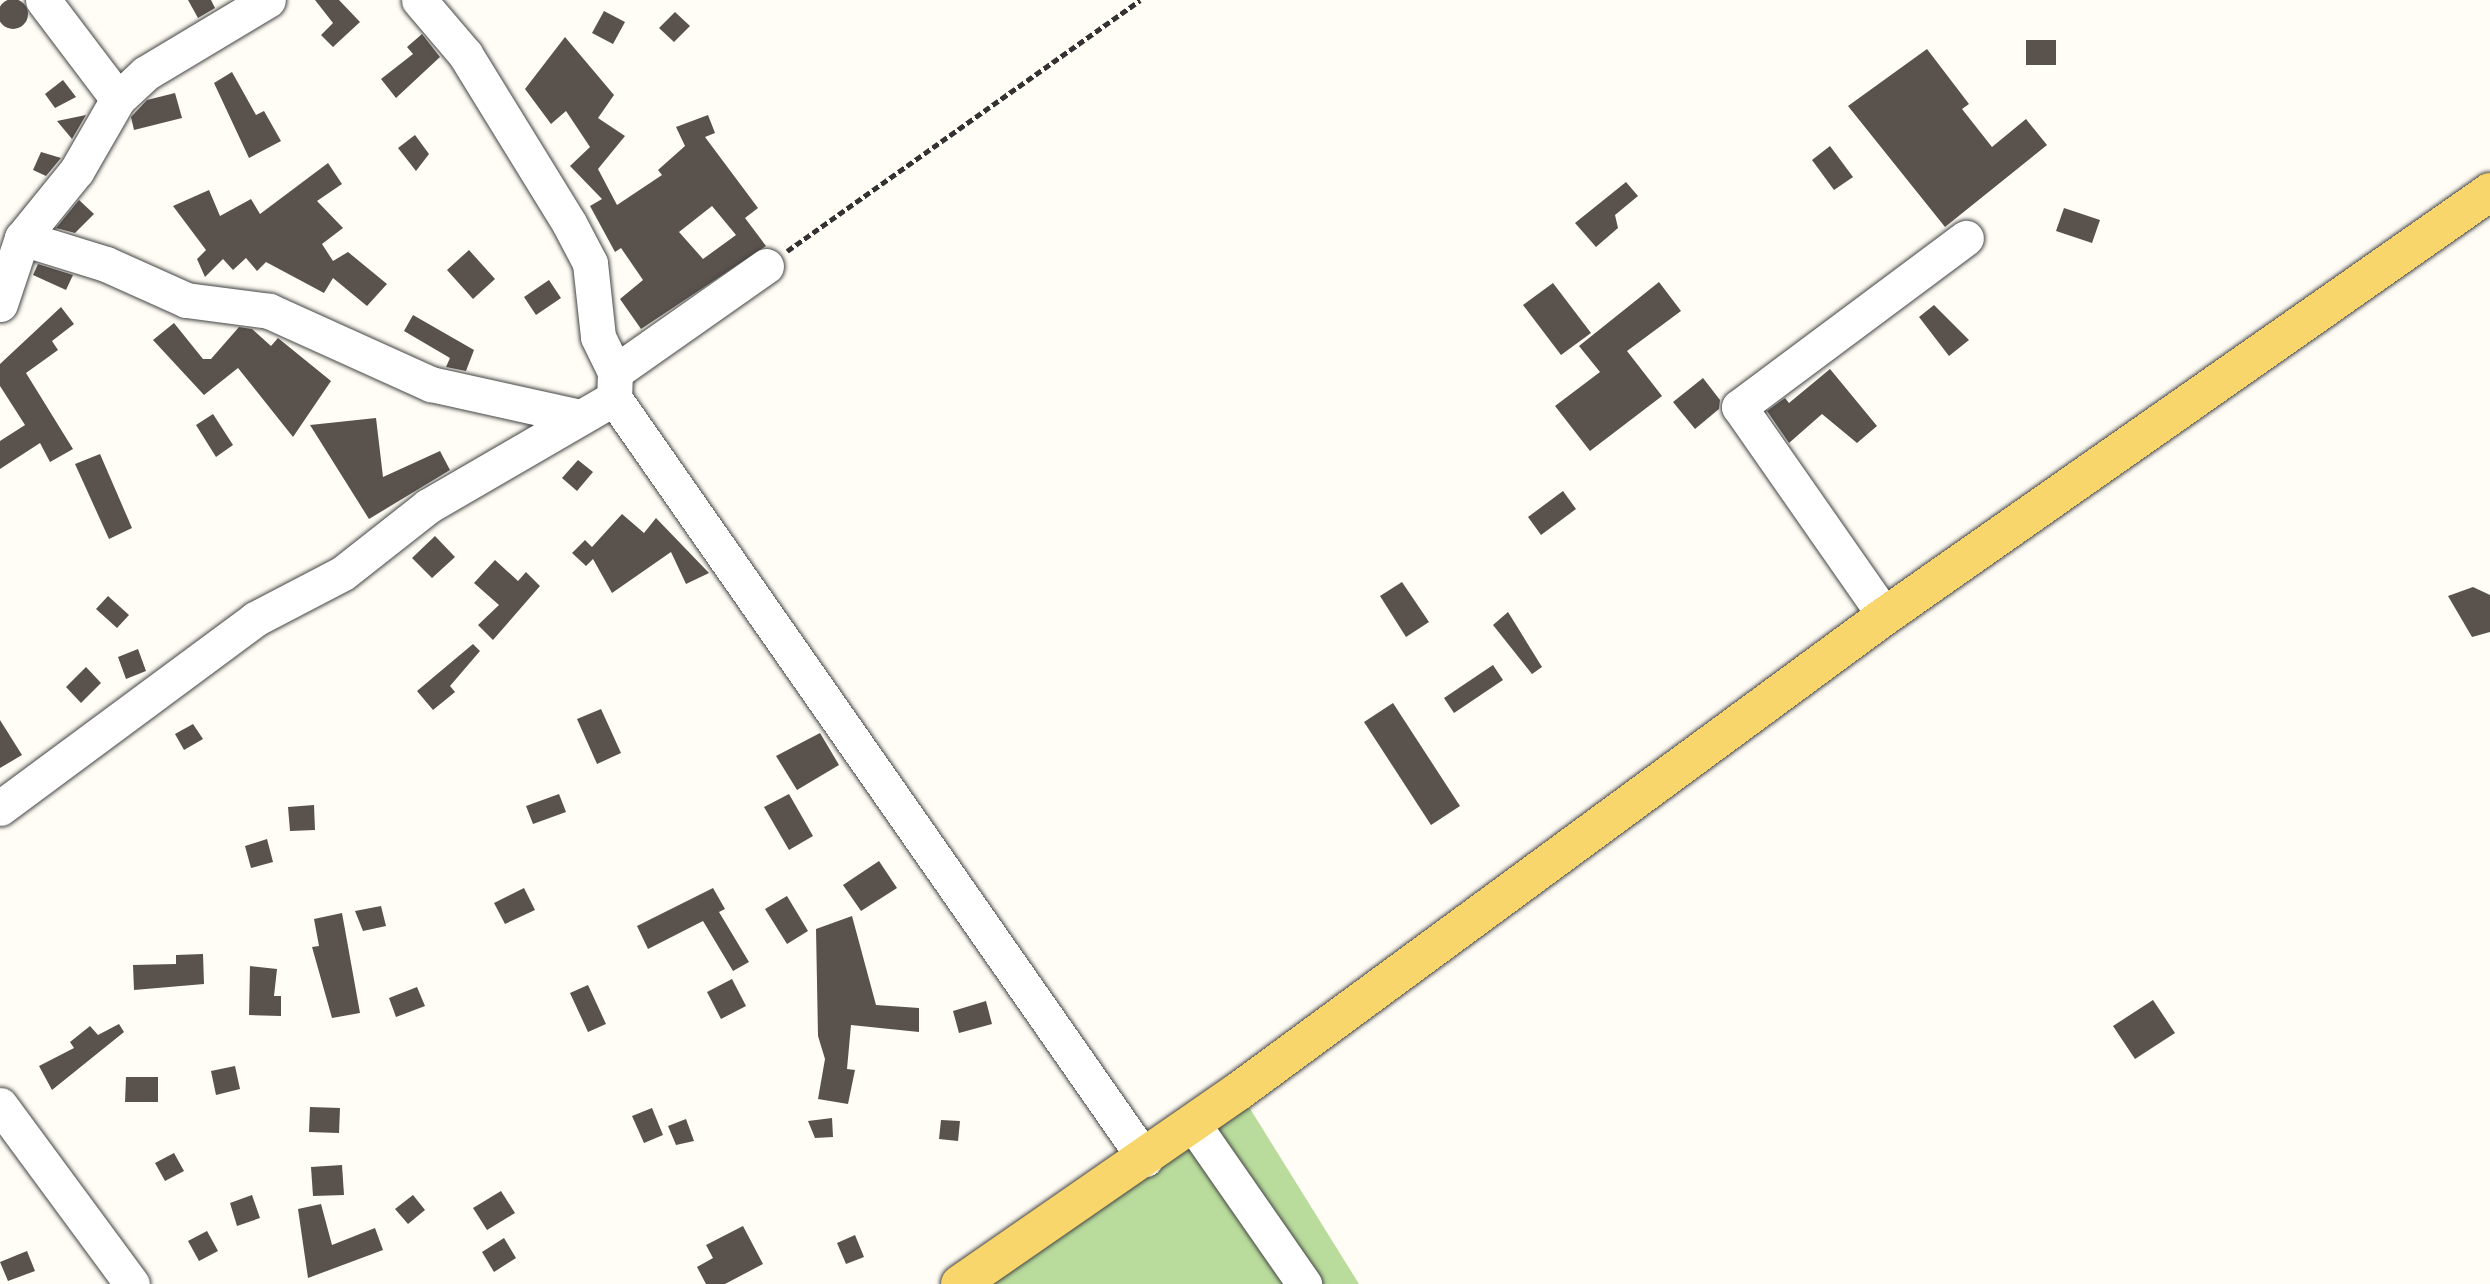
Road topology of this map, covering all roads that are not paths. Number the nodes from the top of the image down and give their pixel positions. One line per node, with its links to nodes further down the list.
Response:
1 (43, 0): 4 (street)
2 (268, 0): 4 (street)
3 (419, 0): 10 (street)
4 (118, 99): 6 (street)
5 (2490, 192): 12 (main road)
6 (22, 238): 9 (street); 11 (street)
7 (1966, 238): 12 (street)
8 (766, 266): 10 (street)
9 (0, 304)
10 (615, 385): 11 (street); 16 (street)
11 (580, 417): 13 (street)
12 (1885, 615): 15 (main road)
13 (0, 808)
14 (0, 1105): 17 (street)
15 (1193, 1124): 16 (main road); 19 (street)
16 (1145, 1159): 18 (main road)
17 (132, 1284)
18 (960, 1284)
19 (1304, 1284)

